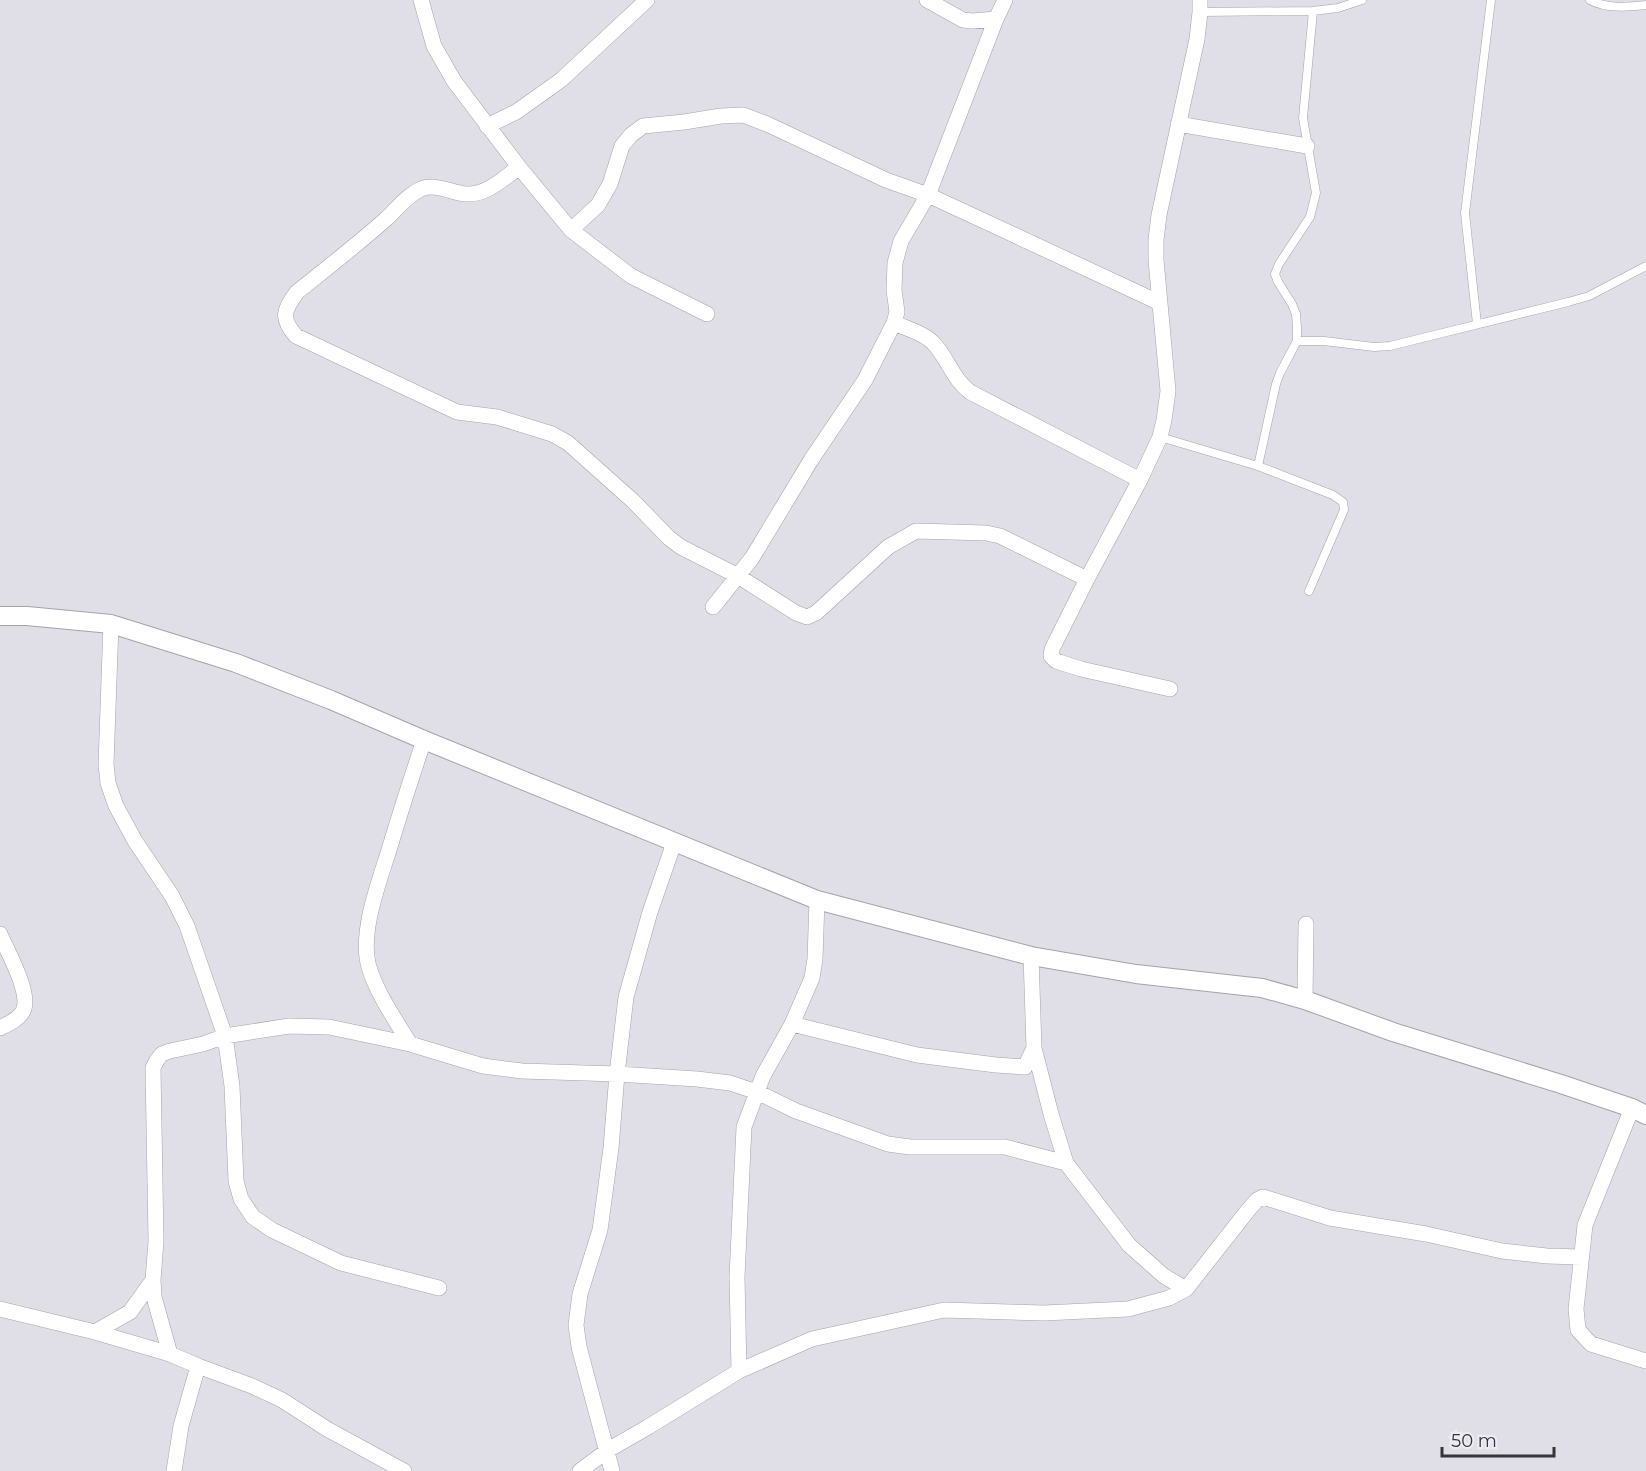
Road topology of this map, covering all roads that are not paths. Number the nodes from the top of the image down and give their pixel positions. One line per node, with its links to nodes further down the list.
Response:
1 (421, 0): 13 (street)
2 (647, 0): 13 (street)
3 (927, 0): 11 (street)
4 (1005, 0): 11 (street)
5 (1362, 0): 10 (lane)
6 (1491, 0): 22 (lane)
7 (1590, 0): 8 (lane)
8 (1646, 5)
9 (1200, 6): 10 (lane); 12 (street)
10 (1313, 11): 14 (lane)
11 (996, 19): 16 (street)
12 (1178, 124): 14 (street); 19 (street)
13 (487, 126): 15 (street)
14 (1307, 146): 23 (lane)
15 (519, 167): 17 (street); 27 (street)
16 (928, 195): 17 (street); 19 (street); 21 (street)
17 (571, 230): 20 (street)
18 (1646, 266): 22 (lane)
19 (1160, 303): 24 (street)
20 (707, 314)
21 (894, 324): 26 (street); 27 (street)
22 (1477, 324): 23 (lane)
23 (1298, 340): 25 (lane)
24 (1160, 437): 25 (lane); 26 (street)
25 (1258, 466): 29 (lane)
26 (1140, 480): 28 (street)
27 (738, 576): 28 (street); 30 (street)
28 (1087, 579): 33 (street)
29 (1309, 591)
30 (713, 607)
31 (0, 616): 32 (street)
32 (111, 624): 34 (street); 43 (street)
33 (1170, 689)
34 (424, 740): 35 (street); 44 (street)
35 (674, 843): 36 (street); 46 (street)
36 (817, 900): 39 (street); 41 (street)
37 (1306, 924): 40 (street)
38 (0, 934): 42 (street)
39 (1031, 956): 40 (street); 45 (street)
40 (1305, 1000): 48 (street)
41 (792, 1024): 45 (street); 47 (street)
42 (0, 1028)
43 (225, 1036): 44 (street); 51 (street); 52 (street)
44 (410, 1044): 46 (street)
45 (1034, 1048): 49 (street)
46 (617, 1074): 47 (street); 60 (street)
47 (757, 1092): 49 (street); 59 (street)
48 (1639, 1111): 50 (street)
49 (1066, 1163): 53 (street)
50 (1581, 1257): 53 (street); 57 (street)
51 (153, 1280): 55 (street); 56 (street)
52 (439, 1288)
53 (1186, 1289): 59 (street)
54 (0, 1309): 55 (street)
55 (95, 1332): 56 (street)
56 (170, 1354): 58 (street)
57 (1646, 1361)
58 (198, 1366): 61 (street); 62 (street)
59 (739, 1371): 60 (street)
60 (608, 1450): 63 (street); 64 (street)
61 (172, 1471)
62 (404, 1471)
63 (580, 1471)
64 (612, 1471)

